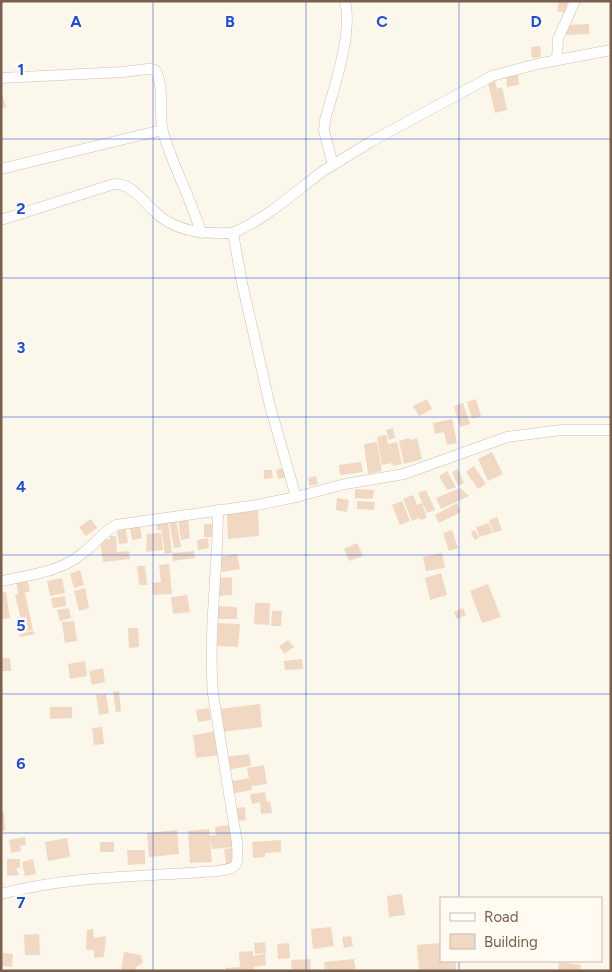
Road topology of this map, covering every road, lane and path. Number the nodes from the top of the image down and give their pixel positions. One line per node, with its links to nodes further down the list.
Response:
1 (345, 1): 7 (street)
2 (575, 1): 4 (street)
3 (611, 50): 4 (street)
4 (557, 60): 7 (street)
5 (1, 78): 6 (street)
6 (162, 130): 8 (street); 10 (street)
7 (333, 165): 11 (street)
8 (1, 169)
9 (1, 220): 10 (street)
10 (201, 233): 11 (street)
11 (233, 233): 13 (street)
12 (611, 430): 13 (street)
13 (296, 497): 14 (street)
14 (218, 510): 15 (street); 16 (street)
15 (1, 581)
16 (1, 894)

